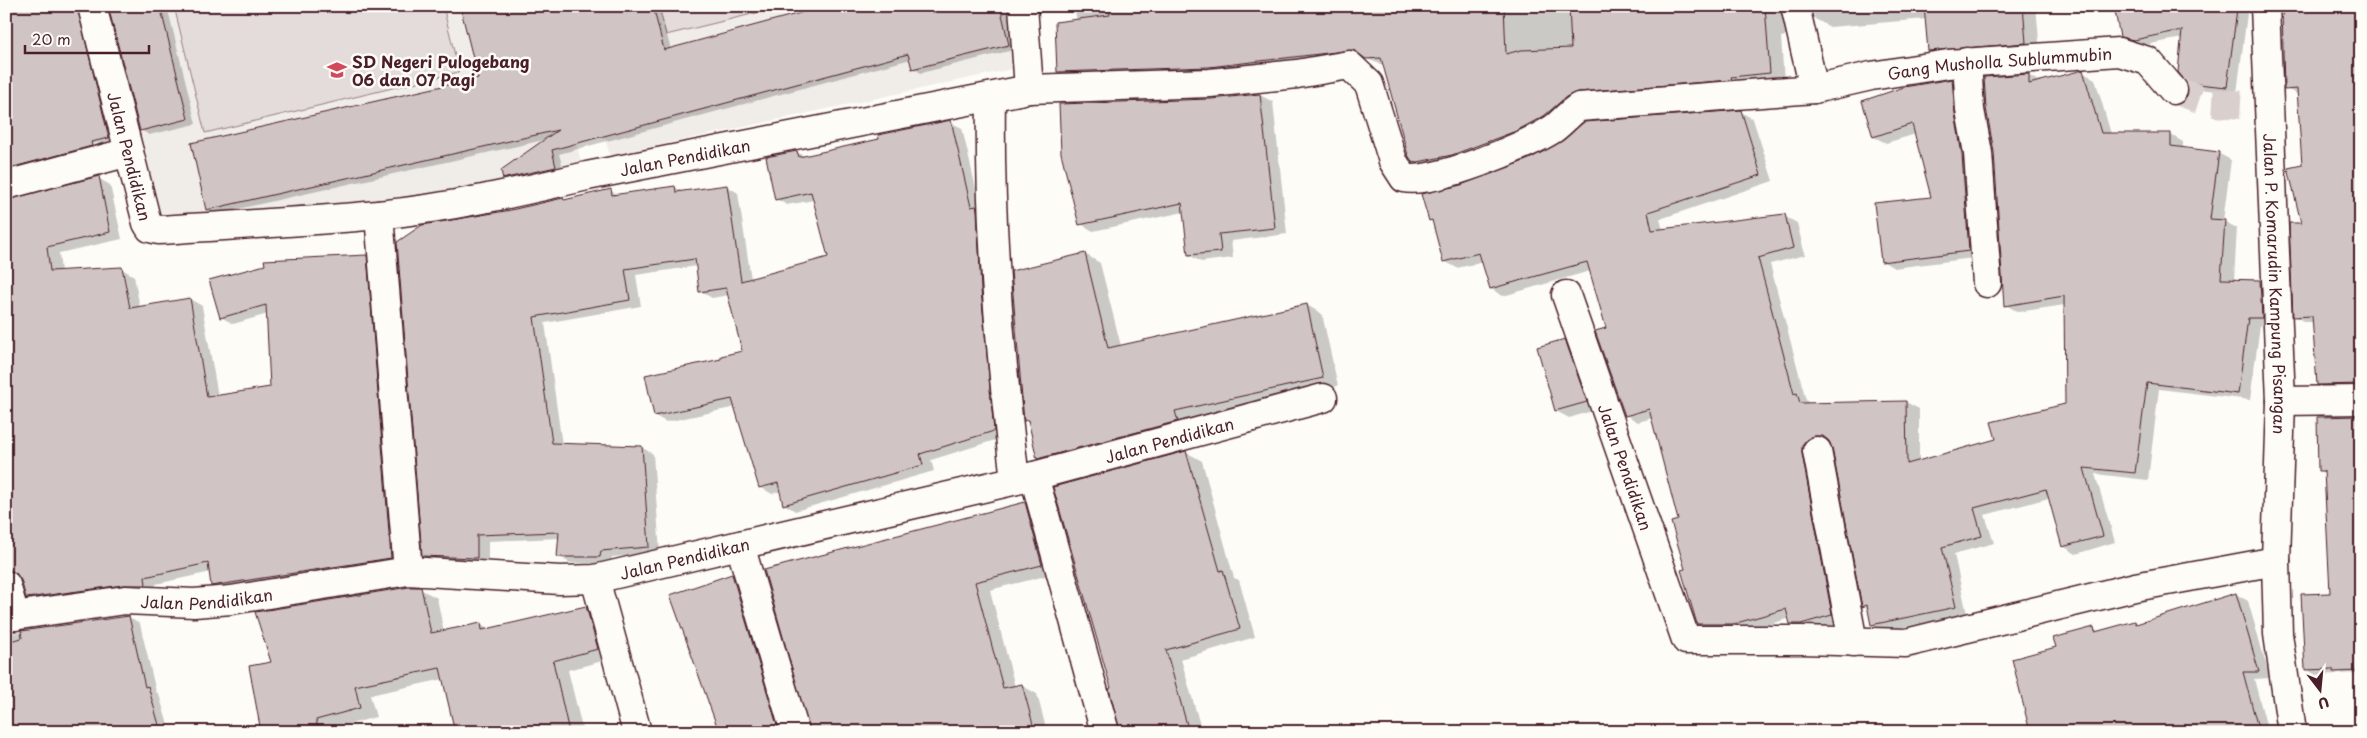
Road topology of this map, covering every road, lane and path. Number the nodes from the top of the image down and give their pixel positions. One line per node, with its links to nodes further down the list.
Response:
1 (92, 6): 10 (street, Jalan Pendidikan)
2 (1023, 6): 6 (street)
3 (1795, 6): 7 (street)
4 (2265, 6): 17 (street, Jalan P. Komarudin Kampung Pisangan)
5 (1967, 62): 7 (street, Gang Musholla Sublummubin); 8 (street, Gang Musholla Sublummubin); 13 (street)
6 (1029, 89): 7 (street, Gang Musholla Sublummubin); 9 (street, Jalan Pendidikan)
7 (1814, 89)
8 (2173, 90)
9 (991, 97): 12 (street, Jalan Pendidikan); 19 (street)
10 (129, 152): 11 (street); 12 (street, Jalan Pendidikan)
11 (6, 185)
12 (379, 215): 22 (street)
13 (1987, 282)
14 (1566, 295): 26 (street, Jalan Pendidikan)
15 (1323, 398): 19 (street, Jalan Pendidikan)
16 (2361, 400): 17 (street)
17 (2281, 401): 21 (street, Jalan P. Komarudin Kampung Pisangan)
18 (1817, 451): 26 (street)
19 (1024, 478): 20 (street, Jalan Pendidikan); 29 (street)
20 (740, 544): 23 (street, Jalan Pendidikan); 28 (street)
21 (2276, 561): 26 (street); 30 (street, Jalan P. Komarudin Kampung Pisangan)
22 (408, 571): 23 (street, Jalan Pendidikan); 25 (street, Jalan Pendidikan)
23 (595, 579): 27 (street)
24 (6, 586): 25 (street)
25 (11, 616)
26 (1853, 642)
27 (637, 732)
28 (795, 732)
29 (1104, 732)
30 (2292, 732)

